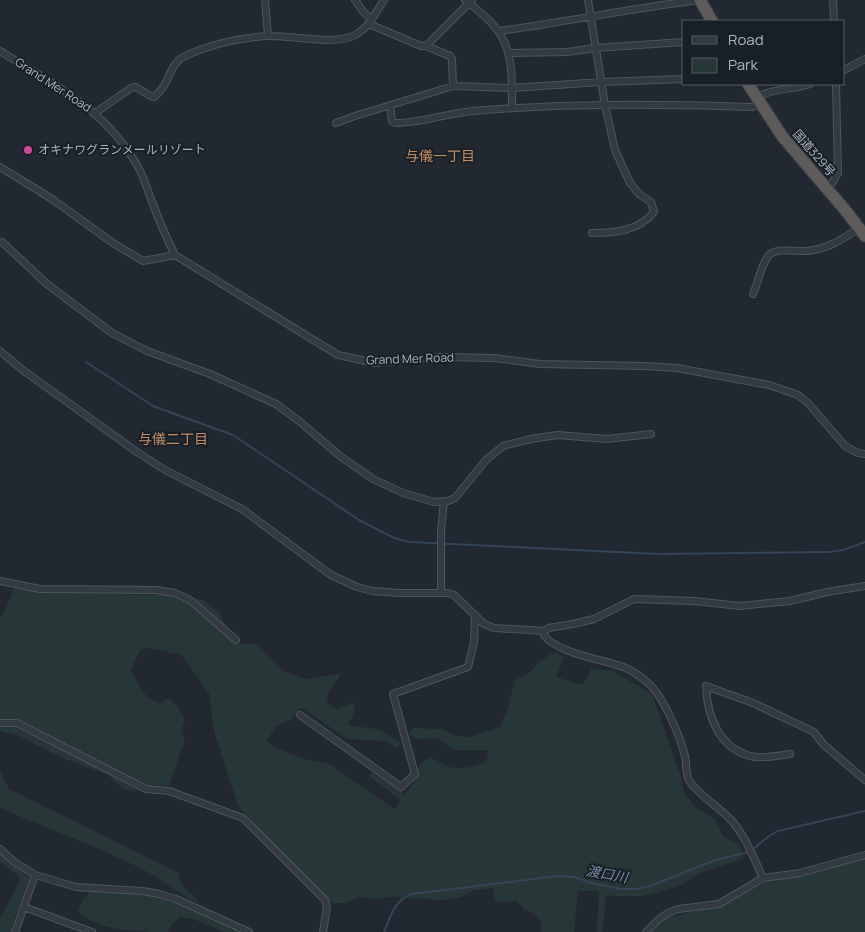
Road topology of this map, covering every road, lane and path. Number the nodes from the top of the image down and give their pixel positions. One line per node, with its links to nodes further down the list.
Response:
1 (266, 0): 13 (street)
2 (355, 0): 11 (street)
3 (384, 0): 11 (street)
4 (588, 0): 8 (street)
5 (700, 0): 8 (street); 9 (highway)
6 (832, 0): 10 (street)
7 (468, 1): 12 (street); 15 (street)
8 (591, 17): 12 (street); 16 (street)
9 (711, 20)
10 (834, 20)
11 (371, 21): 13 (street); 15 (street)
12 (498, 31): 18 (street)
13 (268, 36): 32 (street)
14 (682, 42): 16 (street)
15 (426, 46): 26 (street)
16 (596, 48): 18 (street); 22 (street)
17 (0, 51): 32 (street, Grand Mer Road)
18 (509, 52): 27 (street)
19 (865, 59): 20 (street)
20 (845, 69)
21 (682, 79): 22 (street)
22 (601, 82): 27 (street); 30 (street)
23 (749, 85): 28 (highway, 国道329号)
24 (807, 85): 28 (street)
25 (836, 85): 35 (street)
26 (453, 86): 27 (street); 29 (street)
27 (512, 88): 31 (street)
28 (758, 101): 30 (street); 35 (highway, 国道329号)
29 (390, 105): 31 (street); 33 (street)
30 (605, 105): 31 (street); 37 (street)
31 (512, 108)
32 (95, 113): 39 (street, Grand Mer Road)
33 (336, 123)
34 (0, 167): 39 (street)
35 (828, 190): 36 (highway, 国道329号)
36 (862, 232): 40 (street)
37 (592, 233)
38 (2, 242): 44 (street)
39 (175, 255): 43 (street, Grand Mer Road)
40 (753, 294)
41 (0, 351): 47 (street)
42 (651, 434): 44 (street)
43 (865, 454)
44 (444, 502): 47 (street)
45 (0, 581): 50 (street)
46 (865, 586): 49 (street)
47 (441, 591): 48 (street)
48 (475, 615): 49 (street); 51 (street)
49 (545, 631): 58 (street)
50 (236, 640)
51 (300, 715)
52 (0, 723): 63 (street)
53 (790, 754): 54 (street)
54 (865, 780)
55 (0, 849): 57 (street)
56 (865, 855): 58 (street)
57 (35, 875): 59 (street); 62 (street)
58 (763, 878): 64 (street)
59 (24, 907): 60 (street); 61 (street)
60 (15, 932)
61 (90, 932)
62 (249, 932)
63 (323, 932)
64 (646, 932)

